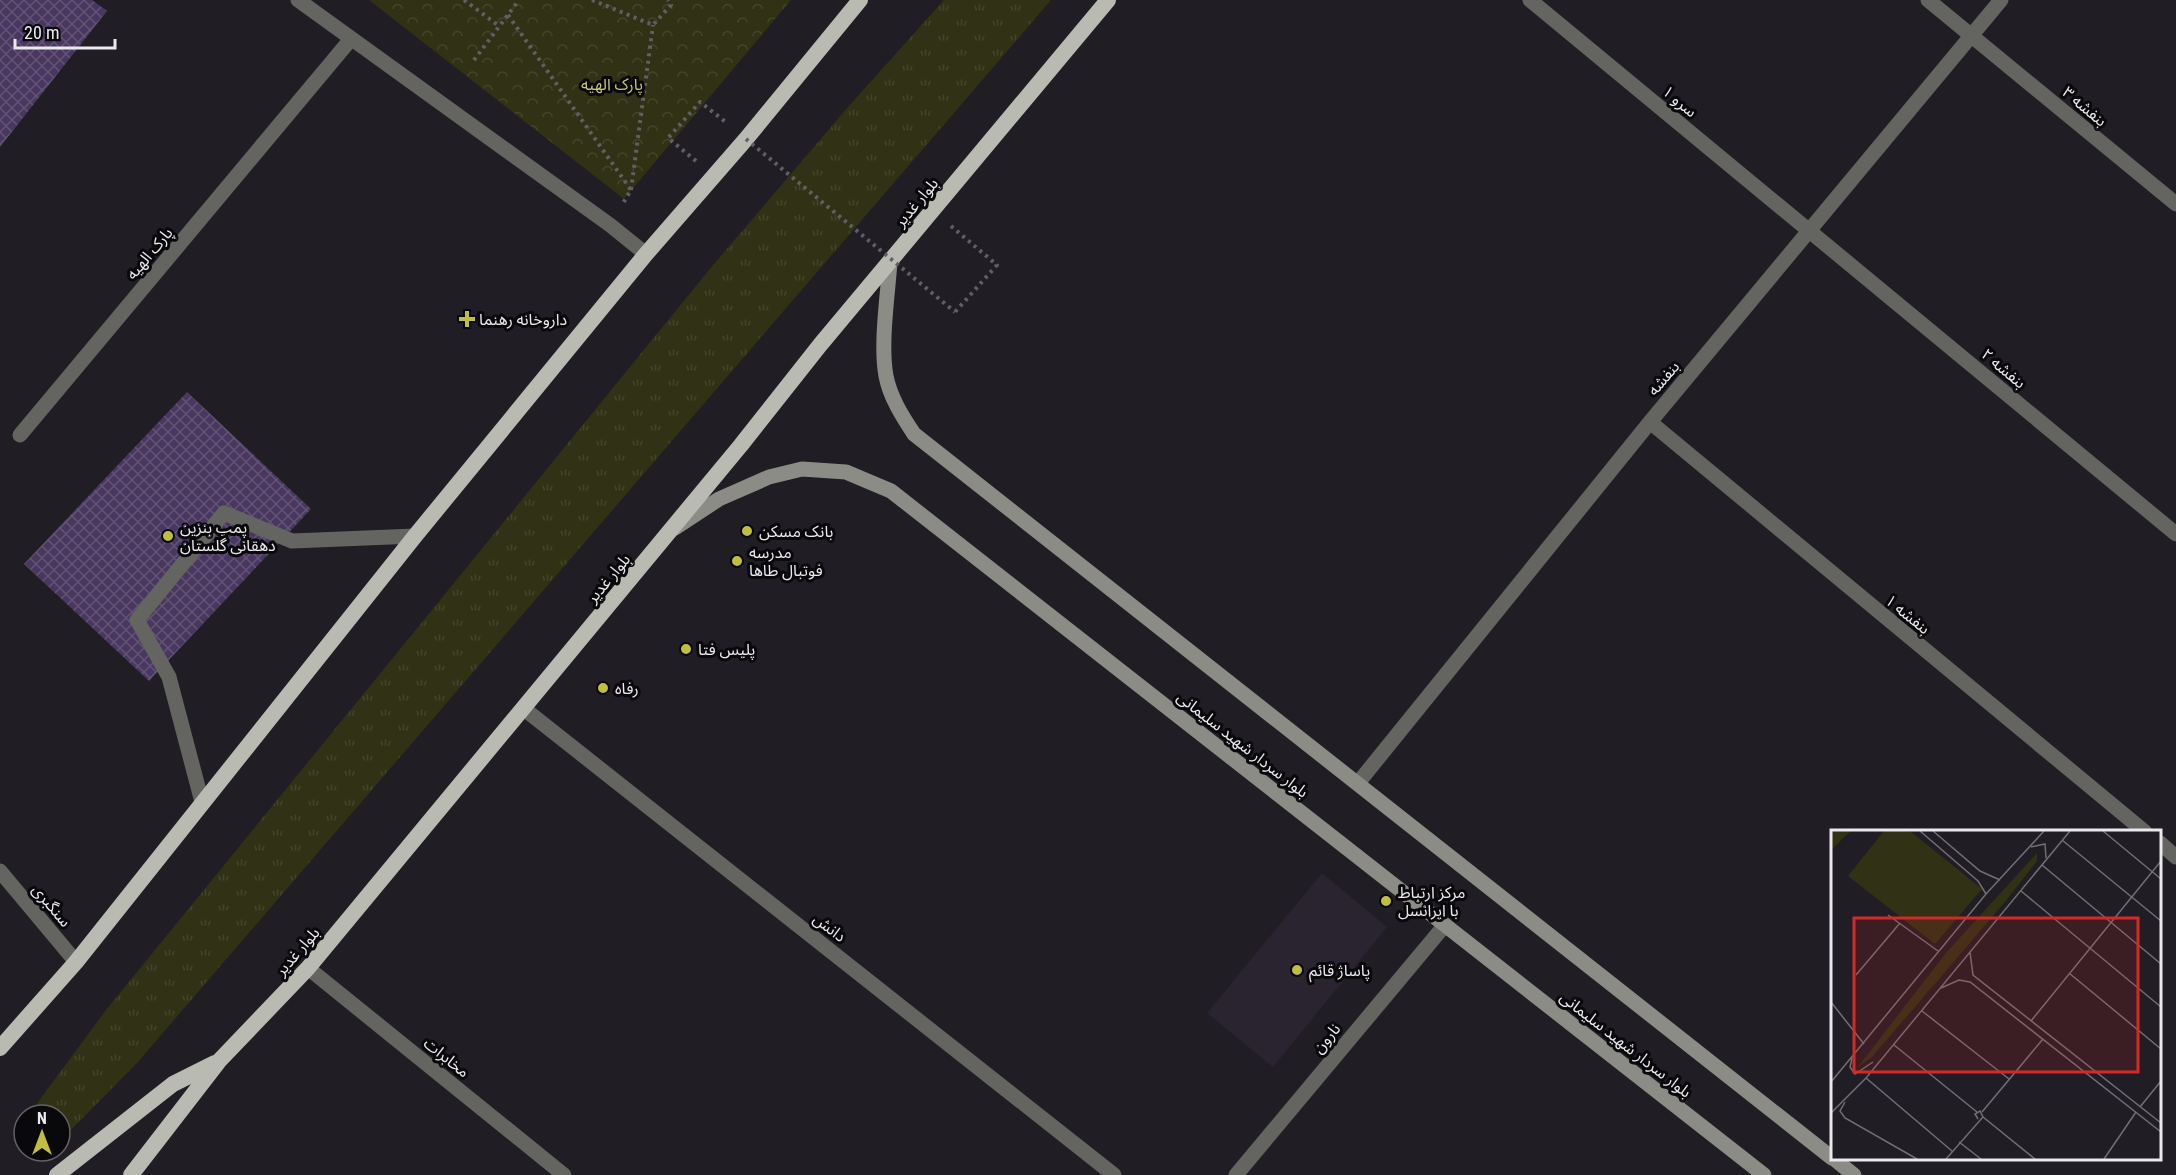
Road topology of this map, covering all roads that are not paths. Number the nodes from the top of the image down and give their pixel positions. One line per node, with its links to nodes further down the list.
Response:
1 (298, 0): 8 (street)
2 (860, 0): 11 (highway)
3 (1108, 0): 12 (highway, بلوار غدیر)
4 (1530, 0): 10 (street, سرو ۱)
5 (1928, 0): 7 (street, بنفشه ۳)
6 (2001, 0): 7 (street, بنفشه)
7 (1972, 35): 9 (street, بنفشه ۳); 10 (street, بنفشه)
8 (351, 39): 11 (street); 14 (street, پارک الهیه)
9 (2176, 204)
10 (1808, 230): 13 (street, بنفشه); 16 (street, بنفشه ۲)
11 (646, 254): 17 (highway)
12 (890, 261): 15 (highway, بلوار غدیر); 19 (main road)
13 (1650, 422): 19 (street, بنفشه); 21 (street, بنفشه ۱)
14 (20, 435)
15 (668, 533): 18 (highway, بلوار غدیر); 25 (main road, بلوار سردار شهید سلیمانی)
16 (2176, 534)
17 (415, 536): 20 (highway); 20 (street)
18 (523, 708): 27 (highway, بلوار غدیر); 35 (street, دانش)
19 (1358, 783): 30 (main road)
20 (202, 802): 26 (highway)
21 (2144, 830)
22 (2161, 844): 23 (street)
23 (2176, 857)
24 (0, 871): 26 (street, سنگبری)
25 (1445, 925): 36 (street, نارون); 37 (main road, بلوار سردار شهید سلیمانی)
26 (75, 962): 28 (highway)
27 (308, 968): 29 (highway, بلوار غدیر); 34 (street, مخابرات)
28 (0, 1048)
29 (219, 1061): 32 (highway); 33 (highway, بلوار غدیر)
30 (1831, 1156)
31 (1835, 1160): 38 (main road)
32 (57, 1175)
33 (131, 1175)
34 (564, 1175)
35 (1114, 1175)
36 (1236, 1175)
37 (1764, 1175)
38 (1854, 1175)

